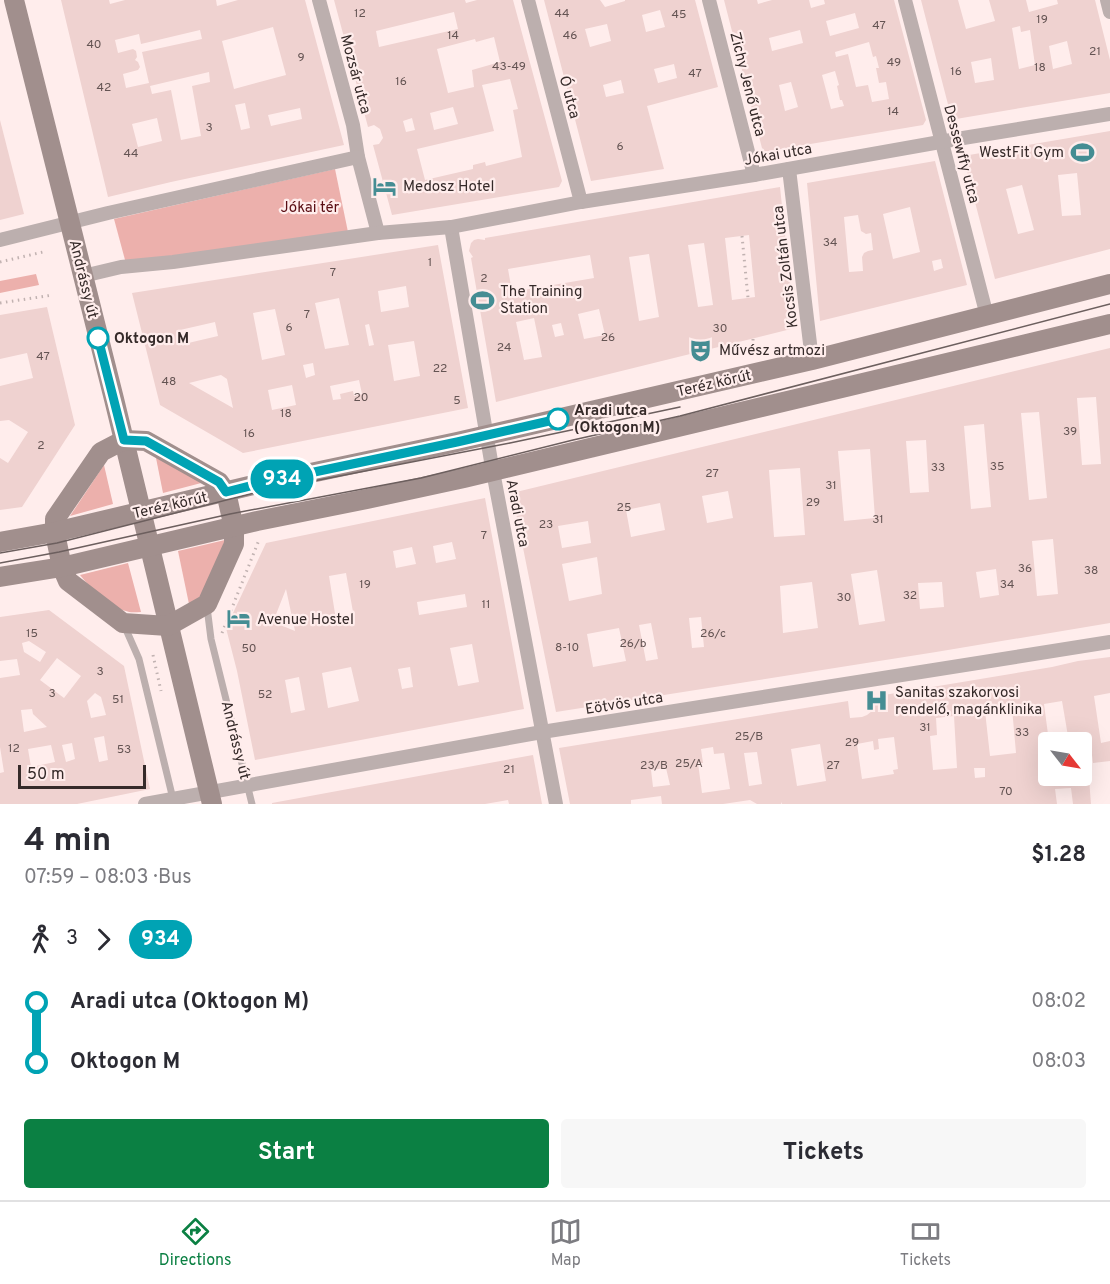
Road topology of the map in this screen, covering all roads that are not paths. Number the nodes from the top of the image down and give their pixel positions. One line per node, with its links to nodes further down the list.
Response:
1 (14, 0): 14 (main road, Andrássy út)
2 (319, 0): 10 (street, Mozsár utca)
3 (528, 0): 13 (street, Ó utca)
4 (709, 0): 12 (street, Zichy Jenő utca)
5 (905, 0): 9 (street, Dessewffy utca)
6 (1107, 0): 7 (street)
7 (1110, 12)
8 (1110, 114): 9 (street, Jókai utca)
9 (942, 142): 11 (street, Jókai utca); 20 (street, Dessewffy utca)
10 (358, 157): 14 (street); 16 (street)
11 (789, 169): 12 (street, Jókai utca); 22 (street, Kocsis Zoltán utca)
12 (754, 176): 13 (street, Jókai utca)
13 (581, 202): 15 (street, Jókai utca)
14 (69, 223): 17 (street); 18 (main road, Andrássy út)
15 (451, 227): 16 (street); 23 (street, Aradi utca)
16 (378, 233): 18 (street)
17 (0, 240)
18 (83, 276): 24 (main road, Andrássy út)
19 (1110, 284): 20 (main road, Teréz körút)
20 (987, 316): 22 (main road, Teréz körút)
21 (1110, 324): 25 (main road)
22 (813, 360): 23 (main road, Teréz körút)
23 (487, 435): 25 (street, Aradi utca); 26 (main road, Teréz körút)
24 (124, 440): 26 (main road); 27 (main road, Andrássy út); 29 (main road)
25 (493, 471): 28 (main road); 38 (street, Aradi utca)
26 (226, 492): 27 (main road, Teréz körút); 28 (main road)
27 (140, 512): 29 (main road, Teréz körút); 31 (main road, Andrássy út)
28 (234, 528): 31 (main road); 34 (main road)
29 (55, 532): 30 (main road, Teréz körút); 32 (main road)
30 (0, 542)
31 (149, 546): 32 (main road); 36 (main road, Andrássy út)
32 (62, 567): 33 (main road); 35 (main road)
33 (0, 577)
34 (207, 604): 36 (main road); 39 (lane, Andrássy út)
35 (123, 623): 36 (main road); 41 (lane)
36 (168, 626): 40 (main road, Andrássy út)
37 (1110, 642): 38 (street, Eötvös utca)
38 (542, 732): 39 (street, Eötvös utca); 44 (street, Aradi utca)
39 (248, 785): 40 (street, Eötvös utca); 43 (lane, Andrássy út)
40 (210, 798): 41 (street, Eötvös utca)
41 (174, 801): 42 (street, Eötvös utca)
42 (146, 804)
43 (252, 804)
44 (556, 804)

